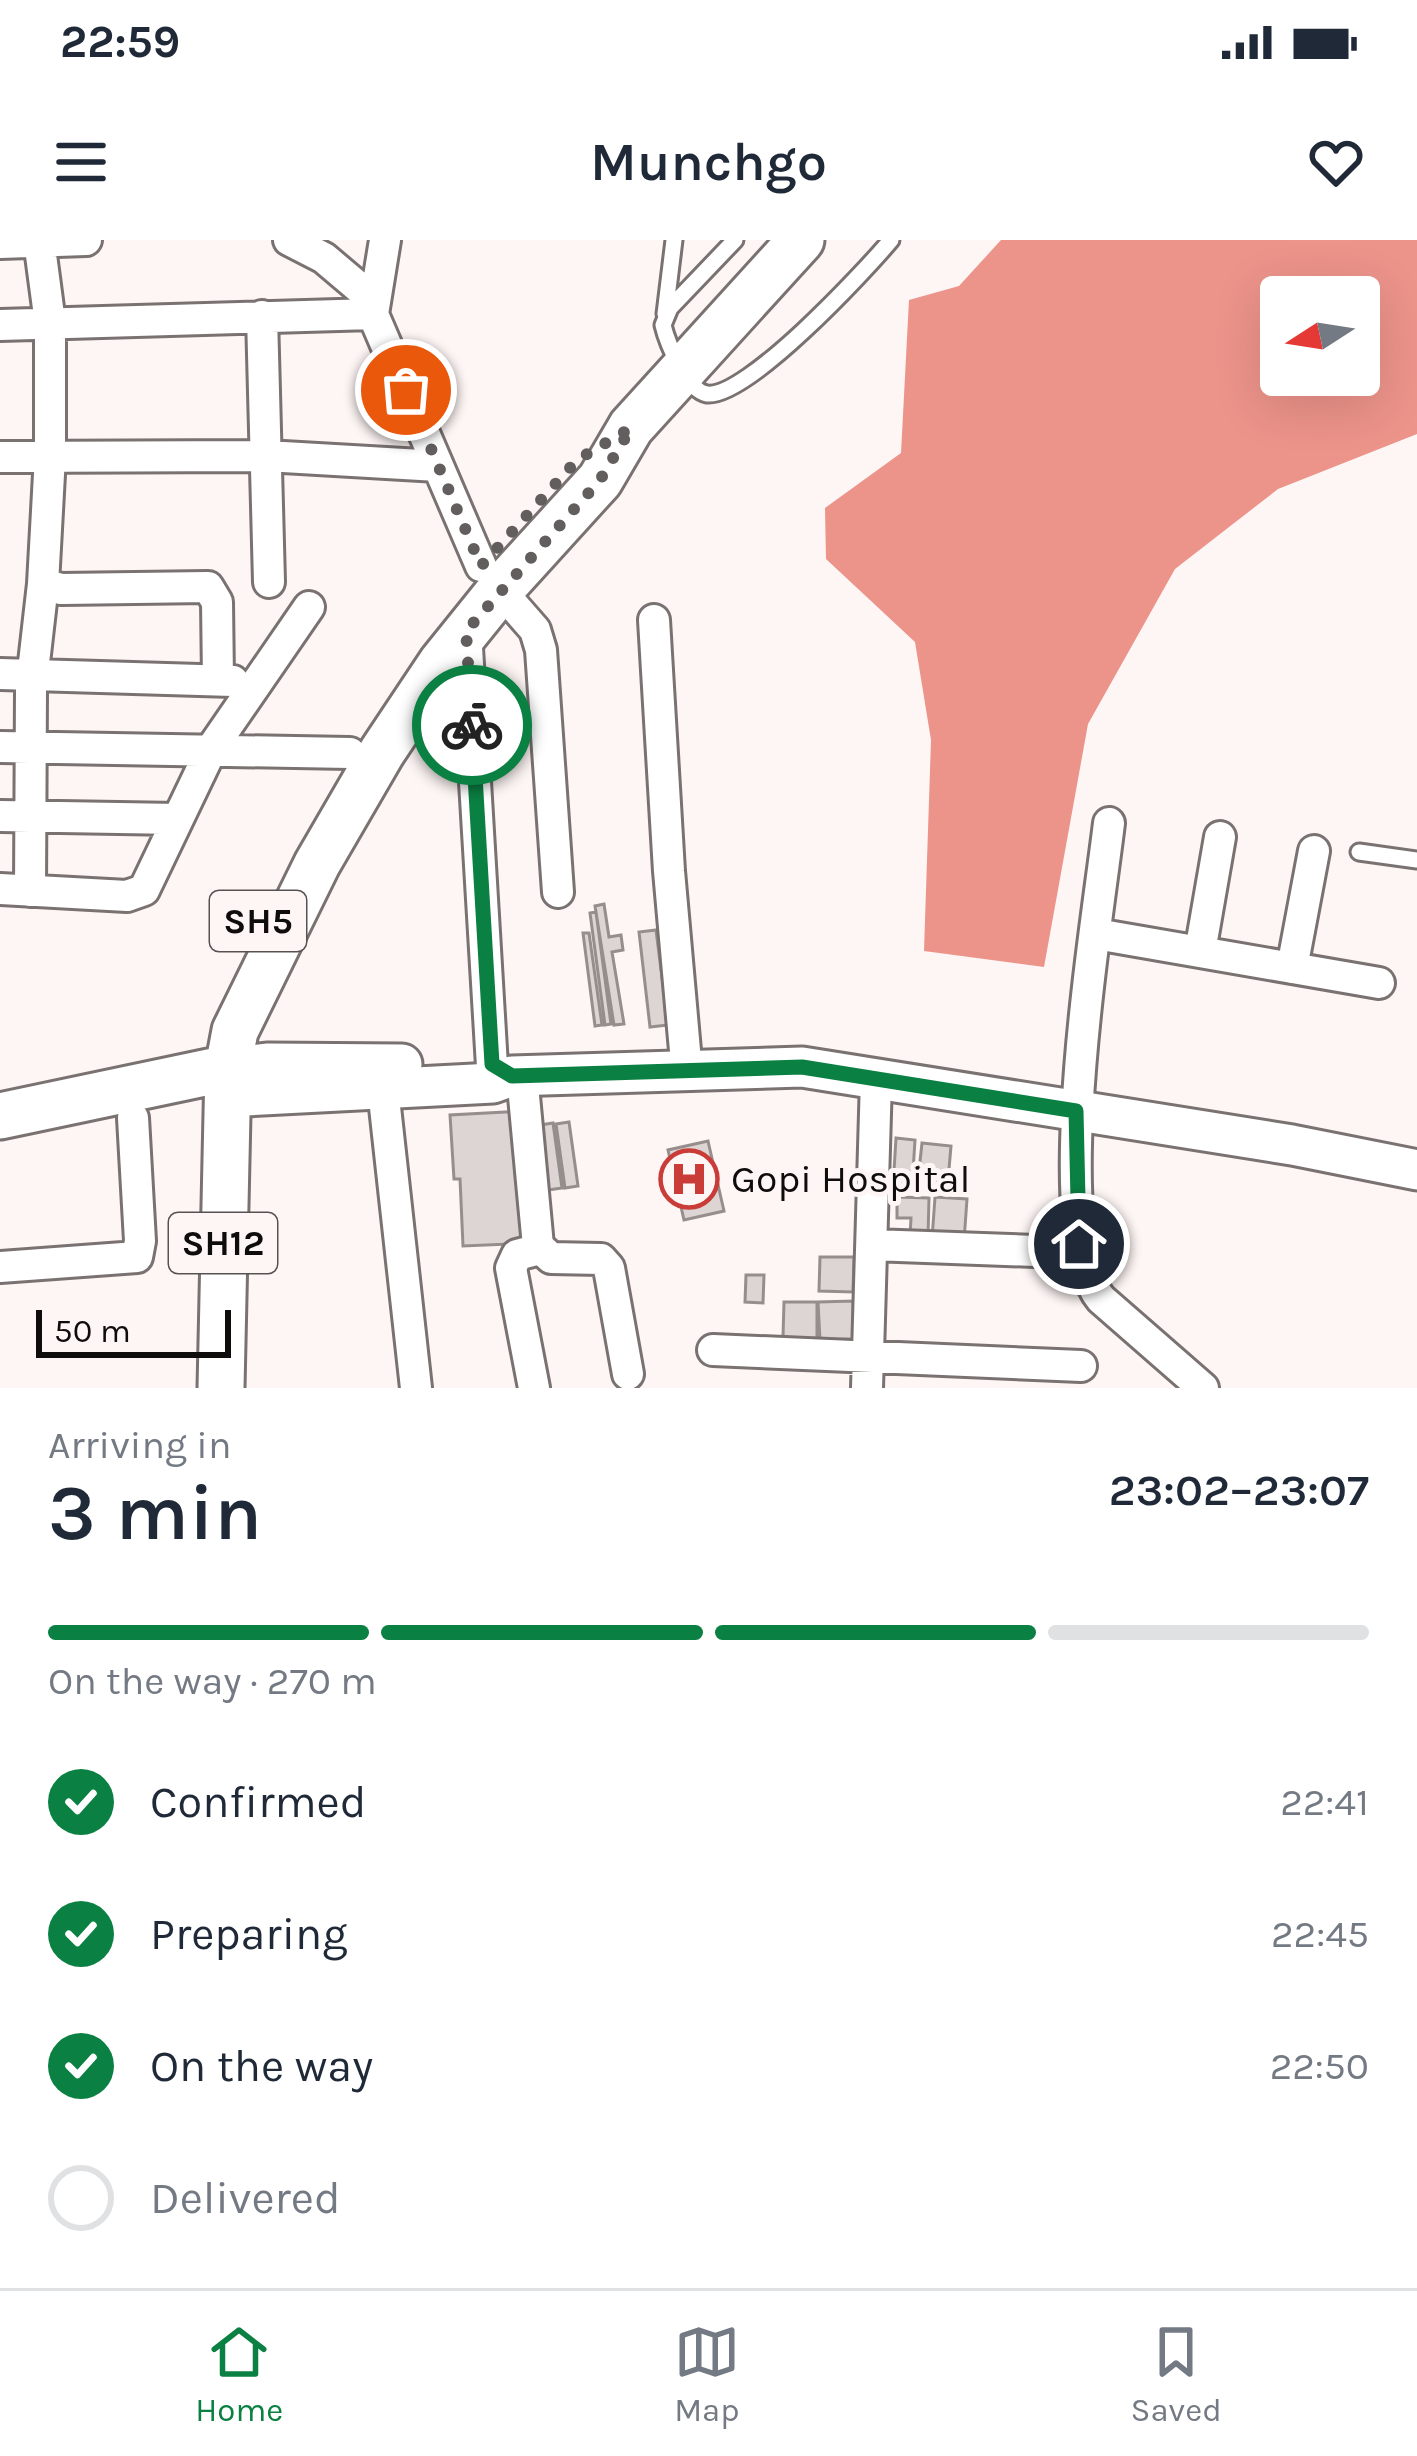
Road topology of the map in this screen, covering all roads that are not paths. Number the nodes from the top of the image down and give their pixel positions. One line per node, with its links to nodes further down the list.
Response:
1 (39, 240): 2 (street); 9 (street); 13 (street)
2 (86, 240)
3 (289, 240): 10 (street)
4 (385, 240): 10 (street)
5 (674, 240): 11 (lane)
6 (734, 240): 11 (lane)
7 (801, 240): 15 (main road, SH5)
8 (891, 240): 15 (lane)
9 (0, 243)
10 (373, 314): 12 (street); 19 (street)
11 (665, 315): 15 (lane)
12 (262, 316): 13 (street); 17 (street)
13 (50, 323): 14 (street); 16 (street)
14 (0, 325)
15 (682, 371): 20 (main road, SH5)
16 (50, 455): 17 (street); 18 (street); 22 (street)
17 (266, 456): 19 (street); 21 (street)
18 (0, 458)
19 (438, 466): 20 (street)
20 (490, 578): 25 (main road, SH5); 33 (main road, SH5); 42 (street)
21 (269, 581)
22 (43, 584): 27 (street); 28 (street)
23 (309, 607): 29 (street)
24 (654, 620): 47 (street)
25 (466, 631): 48 (street); 50 (main road, SH5)
26 (0, 674): 27 (street)
27 (32, 675): 28 (street); 31 (street)
28 (218, 680): 29 (street)
29 (257, 683): 32 (street)
30 (0, 747): 31 (street)
31 (33, 747): 32 (street); 34 (street)
32 (212, 748): 33 (street); 35 (street)
33 (350, 753): 50 (main road, SH5)
34 (15, 816): 35 (street); 41 (street)
35 (178, 819): 41 (street)
36 (1109, 823): 43 (street)
37 (1220, 837): 44 (street)
38 (1314, 850): 45 (street)
39 (1359, 852): 40 (lane)
40 (1417, 860)
41 (15, 890)
42 (558, 892)
43 (1096, 934): 44 (street); 52 (street)
44 (1201, 952): 45 (street)
45 (1292, 968): 46 (street)
46 (1379, 983)
47 (687, 1073): 48 (main road); 49 (main road)
48 (505, 1075): 50 (main road); 51 (main road); 58 (street)
49 (876, 1079): 52 (main road); 57 (street)
50 (215, 1085): 51 (main road); 53 (main road); 54 (main road); 65 (main road, SH12); 66 (main road, SH12)
51 (382, 1089): 67 (street)
52 (1076, 1111): 56 (main road); 70 (street)
53 (0, 1116)
54 (133, 1118): 55 (main road); 60 (street)
55 (0, 1146)
56 (1417, 1170)
57 (872, 1245): 59 (street); 62 (street)
58 (540, 1249): 64 (street); 68 (street)
59 (1035, 1251)
60 (0, 1267)
61 (713, 1350): 62 (street)
62 (869, 1357): 63 (street); 69 (street)
63 (1081, 1366)
64 (628, 1374)
65 (198, 1388)
66 (221, 1388)
67 (416, 1388)
68 (534, 1388)
69 (867, 1388)
70 (1203, 1388)

